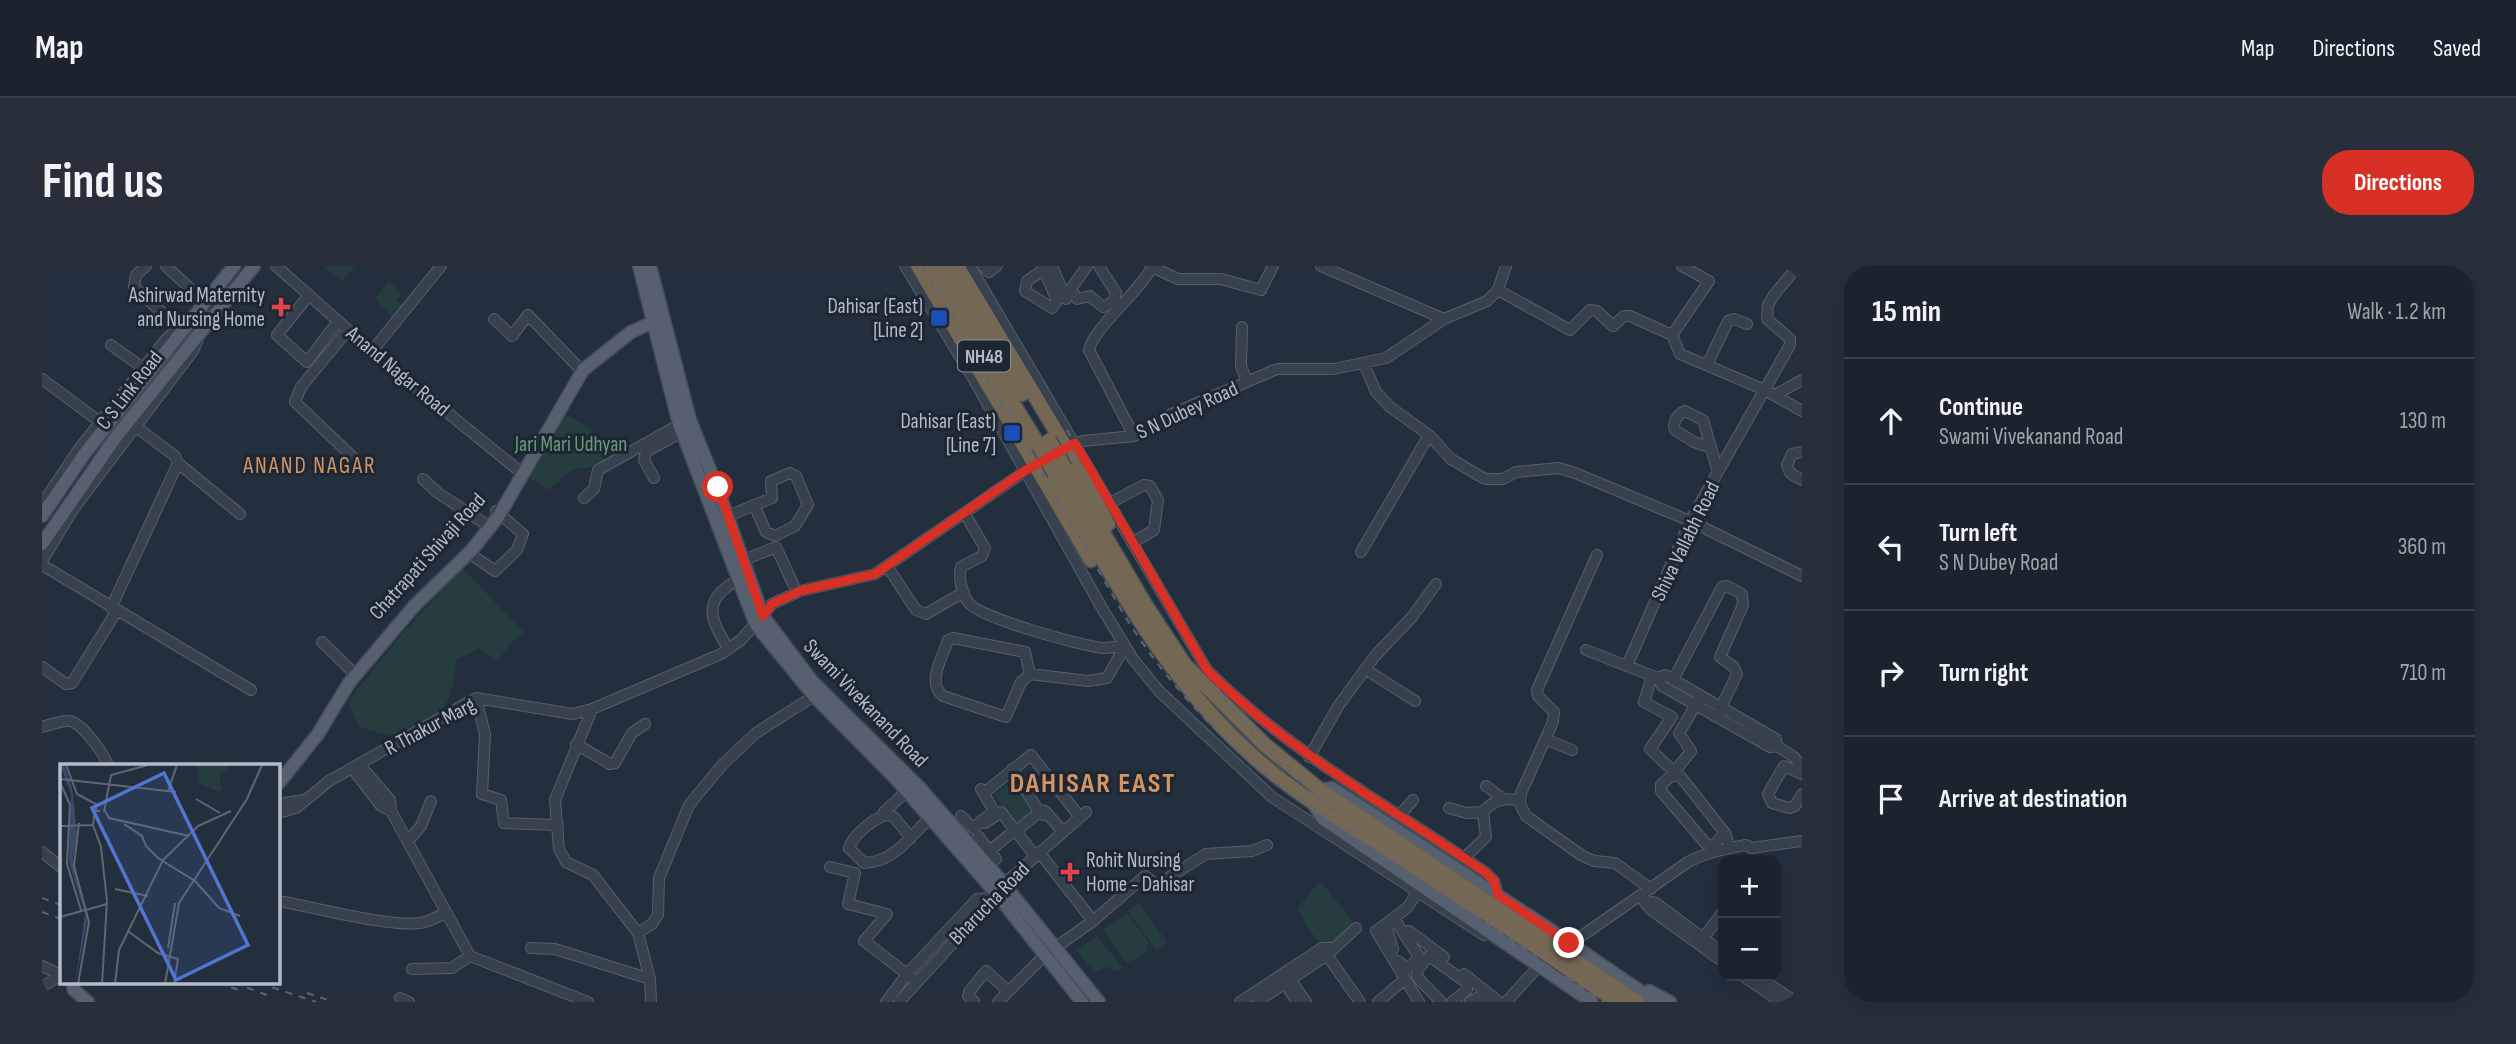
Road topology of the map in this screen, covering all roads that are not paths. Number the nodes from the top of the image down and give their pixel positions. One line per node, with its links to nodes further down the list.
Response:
1 (146, 266): 39 (street)
2 (166, 266): 29 (street)
3 (234, 266): 29 (main road, C S Link Road)
4 (254, 266): 30 (main road, C S Link Road)
5 (276, 266): 27 (street, Anand Nagar Road)
6 (441, 266): 42 (street)
7 (639, 266): 31 (main road, Swami Vivekanand Road)
8 (650, 266): 31 (main road, Swami Vivekanand Road)
9 (905, 266): 63 (street)
10 (918, 266): 63 (highway)
11 (929, 266): 57 (highway, NH48)
12 (945, 266): 57 (highway, NH48)
13 (957, 266): 58 (highway)
14 (970, 266): 58 (street)
15 (984, 266): 16 (street)
16 (997, 266)
17 (1087, 266): 28 (street)
18 (1099, 266): 28 (street)
19 (1151, 266): 20 (street); 56 (street)
20 (1273, 266)
21 (1321, 266): 33 (street)
22 (1506, 266): 26 (street)
23 (1682, 266): 40 (street)
24 (1798, 266): 50 (street, Shiva Vallabh Road)
25 (1046, 267): 28 (street); 28 (street)
26 (1498, 290): 33 (street, S N Dubey Road); 40 (street)
27 (309, 295): 34 (street, Anand Nagar Road); 34 (street)
28 (1064, 295)
29 (205, 303): 30 (street); 39 (main road, C S Link Road)
30 (216, 312): 37 (main road, C S Link Road)
31 (657, 316): 46 (main road); 54 (main road, Swami Vivekanand Road)
32 (494, 319): 46 (street)
33 (1444, 319): 43 (street, S N Dubey Road)
34 (338, 321): 38 (street, Anand Nagar Road)
35 (1747, 324): 44 (street)
36 (1242, 327): 49 (street)
37 (202, 329): 53 (street); 82 (main road, C S Link Road)
38 (348, 330): 42 (street, Anand Nagar Road); 61 (street)
39 (178, 333): 45 (street); 78 (main road, C S Link Road)
40 (1672, 335): 44 (street)
41 (111, 345): 45 (street)
42 (372, 351): 66 (street, Anand Nagar Road)
43 (1364, 364): 49 (street, S N Dubey Road); 55 (street)
44 (1707, 365): 50 (street)
45 (143, 368): 52 (street)
46 (580, 369): 66 (main road)
47 (42, 379): 52 (street)
48 (1802, 380): 50 (street)
49 (1247, 382): 56 (street, S N Dubey Road)
50 (1770, 392): 51 (street); 65 (street, Shiva Vallabh Road)
51 (1802, 411)
52 (100, 422): 72 (street)
53 (135, 426): 62 (street); 87 (street)
54 (686, 426): 67 (street); 70 (street); 74 (main road, Swami Vivekanand Road)
55 (1429, 435): 79 (street); 83 (street)
56 (1135, 436): 58 (street, S N Dubey Road)
57 (1044, 443): 64 (highway, NH48, bridge)
58 (1070, 445): 63 (street, S N Dubey Road); 71 (street); 94 (highway)
59 (1709, 447): 65 (street)
60 (1802, 452): 69 (street)
61 (356, 460)
62 (178, 463): 76 (street); 95 (street)
63 (1030, 467): 77 (street, S N Dubey Road); 96 (highway); 99 (street)
64 (1060, 471): 94 (highway, NH48); 96 (highway, NH48)
65 (1718, 472): 79 (street, Shiva Vallabh Road)
66 (521, 473): 75 (main road)
67 (654, 478)
68 (424, 479): 80 (street)
69 (1802, 480)
70 (584, 498)
71 (1110, 503): 81 (street); 81 (street)
72 (42, 505)
73 (754, 505): 73 (street); 74 (street)
74 (721, 510): 86 (main road, Swami Vivekanand Road); 90 (main road, Swami Vivekanand Road)
75 (498, 513): 80 (main road); 84 (street)
76 (240, 514)
77 (965, 514): 88 (street, S N Dubey Road); 93 (street)
78 (42, 516)
79 (1690, 521): 89 (street); 102 (street, Shiva Vallabh Road)
80 (488, 526): 84 (main road); 105 (main road, Chatrapati Shivaji Road)
81 (1132, 542): 123 (street)
82 (42, 544)
83 (1362, 552)
84 (469, 553): 105 (main road)
85 (1597, 555): 119 (street)
86 (744, 560): 91 (street); 97 (main road, Swami Vivekanand Road)
87 (42, 563): 95 (street)
88 (887, 566): 93 (street); 97 (street, S N Dubey Road)
89 (1802, 576)
90 (738, 580): 97 (main road, Swami Vivekanand Road); 100 (street)
91 (793, 584)
92 (1436, 584): 104 (street)
93 (964, 592): 99 (street)
94 (1146, 606): 135 (highway, NH48)
95 (113, 610): 103 (street); 109 (street)
96 (1133, 614): 135 (highway, NH48)
97 (759, 621): 100 (street, R Thakur Marg); 111 (main road, Swami Vivekanand Road); 163 (main road, Swami Vivekanand Road)
98 (322, 642): 105 (street)
99 (1125, 646): 106 (street); 167 (street)
100 (729, 649): 116 (street, R Thakur Marg)
101 (1586, 650): 102 (street)
102 (1628, 666): 107 (street)
103 (42, 667)
104 (1365, 669): 113 (street); 123 (street)
105 (354, 673): 128 (main road, Chatrapati Shivaji Road); 131 (main road)
106 (1030, 674): 106 (street)
107 (1655, 677): 108 (street); 114 (street); 129 (street)
108 (1675, 677): 110 (street); 115 (street); 115 (street)
109 (251, 690)
110 (1702, 695): 114 (street); 115 (street)
111 (814, 696): 133 (main road, Swami Vivekanand Road); 178 (street)
112 (476, 698): 116 (street, R Thakur Marg); 125 (street, R Thakur Marg); 151 (street)
113 (1415, 701)
114 (1696, 705): 115 (street); 129 (street)
115 (1722, 708): 122 (street)
116 (592, 709): 120 (street)
117 (645, 724): 120 (street)
118 (42, 727): 124 (street)
119 (1545, 739): 121 (street); 139 (street)
120 (576, 744): 151 (street)
121 (1572, 750)
122 (1798, 756): 126 (street)
123 (1309, 757): 147 (street)
124 (107, 764)
125 (356, 766): 137 (street, R Thakur Marg); 157 (street)
126 (1802, 767)
127 (1012, 769): 146 (street); 148 (street); 153 (street, Bharucha Road)
128 (280, 772)
129 (1673, 773): 154 (street); 154 (street)
130 (1802, 774): 134 (street)
131 (280, 782)
132 (1486, 786): 136 (street)
133 (907, 791): 144 (street); 149 (main road, Swami Vivekanand Road)
134 (1802, 794)
135 (1315, 796): 167 (main road); 170 (main road); 185 (highway, NH48)
136 (1502, 798): 139 (street); 145 (street)
137 (304, 800): 141 (street, R Thakur Marg); 143 (street, R Thakur Marg)
138 (1413, 800): 147 (street)
139 (1521, 800): 168 (street)
140 (431, 801): 157 (street)
141 (280, 804)
142 (1449, 808): 145 (street)
143 (280, 812)
144 (884, 812)
145 (1483, 812): 164 (street)
146 (961, 816)
147 (1399, 816): 164 (street)
148 (1051, 817): 152 (street); 153 (street)
149 (932, 820): 155 (street); 169 (main road, Swami Vivekanand Road)
150 (985, 823): 152 (street)
151 (558, 825): 178 (street)
152 (1018, 829): 161 (street); 163 (street)
153 (1063, 832): 161 (street, Bharucha Road)
154 (1725, 833): 162 (street)
155 (914, 835): 155 (street)
156 (978, 836): 163 (street)
157 (408, 841): 173 (street)
158 (1802, 841): 162 (street)
159 (1267, 845): 175 (street)
160 (42, 852): 165 (street)
161 (1037, 854): 169 (street, Bharucha Road); 175 (street)
162 (1727, 854): 168 (street)
163 (989, 856): 169 (main road, Swami Vivekanand Road)
164 (1464, 858): 170 (street)
165 (60, 866)
166 (830, 867): 193 (street)
167 (1420, 889): 185 (main road); 188 (street)
168 (1652, 889): 171 (street)
169 (996, 891): 183 (main road, Swami Vivekanand Road); 193 (street); 198 (street, Bharucha Road)
170 (1498, 895): 180 (main road)
171 (1643, 899): 179 (street); 180 (street); 187 (street)
172 (280, 901): 173 (street)
173 (445, 913): 186 (street)
174 (1718, 918): 179 (street)
175 (1093, 921): 183 (street)
176 (1405, 927): 228 (street)
177 (1356, 928): 184 (street)
178 (638, 933): 196 (street)
179 (1703, 938): 182 (street)
180 (1569, 943): 185 (street); 192 (main road)
181 (531, 948): 196 (street)
182 (1718, 949)
183 (1051, 950): 206 (street); 216 (main road, Swami Vivekanand Road); 217 (main road, Swami Vivekanand Road)
184 (1326, 950): 197 (street); 222 (street)
185 (1543, 952): 191 (highway, NH48, bridge); 191 (main road); 229 (street)
186 (470, 956): 190 (street); 211 (street)
187 (1718, 958)
188 (1397, 962): 188 (street); 199 (street)
189 (42, 966): 194 (street)
190 (412, 969)
191 (1570, 971): 230 (main road); 231 (main road); 232 (highway, NH48); 233 (highway, NH48)
192 (1612, 972): 234 (main road); 235 (main road)
193 (907, 974): 198 (street); 213 (street)
194 (60, 975)
195 (60, 976): 204 (street)
196 (650, 979): 212 (street)
197 (1286, 979): 218 (street); 219 (street); 220 (street); 221 (street)
198 (916, 981): 214 (street, Bharucha Road)
199 (1402, 981): 208 (street); 223 (street)
200 (1755, 981): 236 (street)
201 (1757, 981): 237 (street)
202 (71, 984): 209 (main road)
203 (71, 984): 210 (main road)
204 (42, 986)
205 (1428, 989): 208 (street); 224 (street); 225 (street)
206 (1008, 991): 207 (street); 215 (street)
207 (974, 1001)
208 (1415, 1001)
209 (80, 1002)
210 (88, 1002)
211 (588, 1002)
212 (651, 1002)
213 (886, 1002)
214 (899, 1002)
215 (998, 1002)
216 (1082, 1002)
217 (1099, 1002)
218 (1240, 1002)
219 (1257, 1002)
220 (1297, 1002)
221 (1306, 1002)
222 (1360, 1002)
223 (1378, 1002)
224 (1441, 1002)
225 (1452, 1002)
226 (1469, 1002): 227 (street)
227 (1490, 1002)
228 (1499, 1002)
229 (1506, 1002)
230 (1582, 1002)
231 (1592, 1002)
232 (1618, 1002)
233 (1637, 1002)
234 (1656, 1002)
235 (1670, 1002)
236 (1782, 1002)
237 (1796, 1002)

